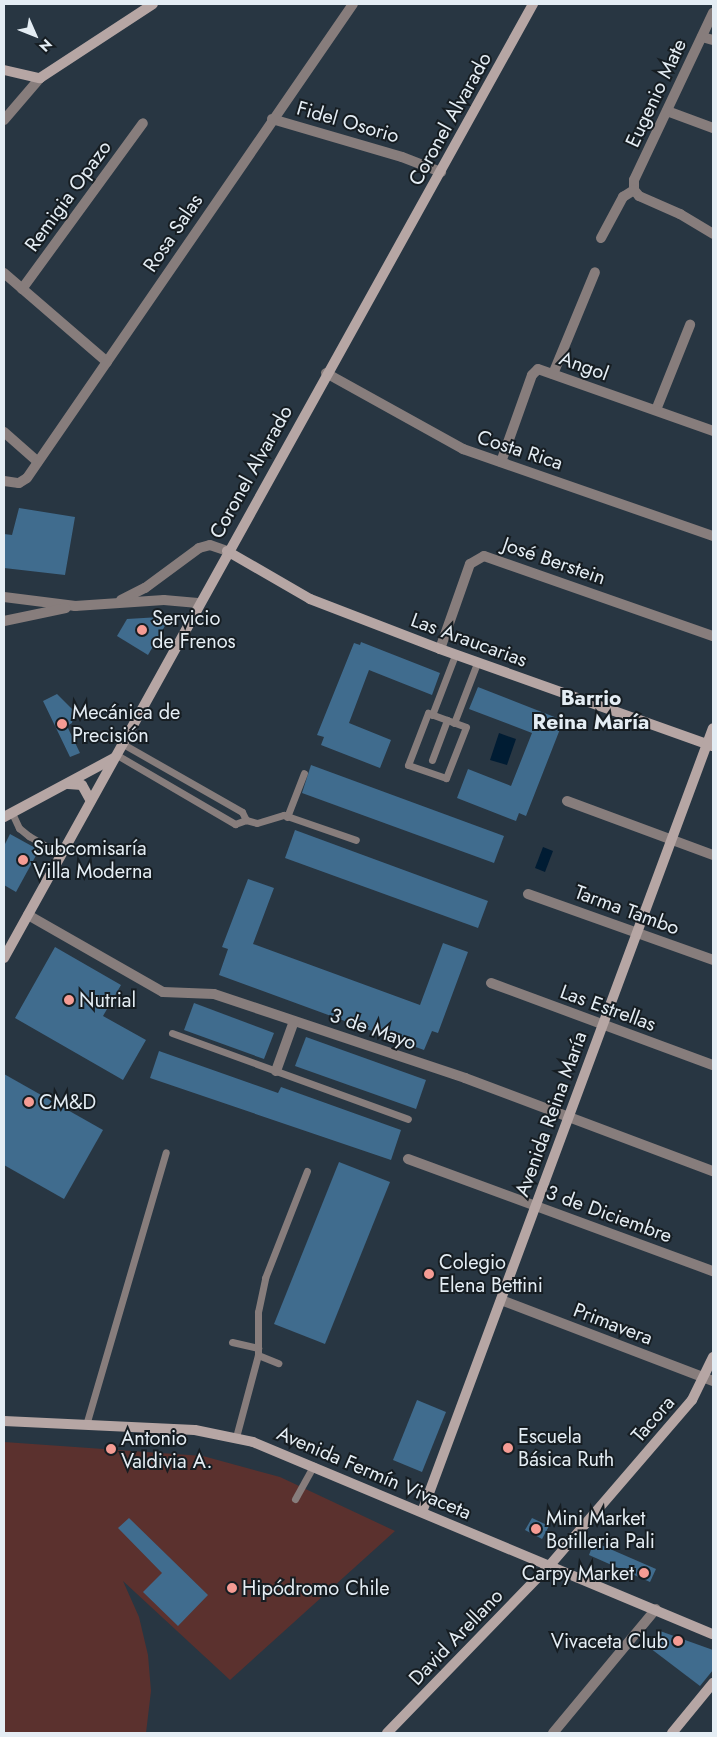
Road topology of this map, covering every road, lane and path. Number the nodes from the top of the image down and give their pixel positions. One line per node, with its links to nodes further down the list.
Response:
1 (153, 4): 8 (street)
2 (353, 4): 10 (street, Rosa Salas)
3 (533, 4): 14 (street, Coronel Alvarado)
4 (713, 13): 5 (street, Eugenio Mate)
5 (702, 36): 6 (street); 9 (street, Eugenio Mate)
6 (713, 40)
7 (4, 70): 8 (street)
8 (40, 78): 11 (street)
9 (667, 111): 13 (street); 15 (street, Eugenio Mate)
10 (272, 119): 14 (street, Fidel Osorio); 22 (street, Rosa Salas)
11 (4, 120)
12 (142, 124): 20 (street, Remigia Opazo)
13 (713, 128)
14 (440, 172): 23 (street, Coronel Alvarado)
15 (634, 190): 16 (street); 17 (street)
16 (713, 234)
17 (600, 238)
18 (595, 272): 24 (street)
19 (4, 274): 20 (street)
20 (22, 289): 22 (street)
21 (690, 325): 25 (street)
22 (106, 362): 28 (street, Rosa Salas)
23 (326, 373): 29 (street, Costa Rica); 32 (street, Coronel Alvarado)
24 (553, 374): 25 (street, Angol); 29 (street, Angol)
25 (656, 410): 26 (street, Angol)
26 (713, 431)
27 (4, 432): 28 (street)
28 (38, 462): 30 (street, Rosa Salas)
29 (501, 462): 31 (street, Costa Rica)
30 (4, 481)
31 (713, 536)
32 (227, 551): 34 (street); 35 (street, Coronel Alvarado); 39 (street, Las Araucarias)
33 (4, 597): 36 (street)
34 (119, 601): 35 (street); 36 (street)
35 (198, 604): 45 (street, Coronel Alvarado)
36 (75, 606): 37 (street)
37 (4, 621)
38 (713, 636): 39 (street, José Berstein)
39 (440, 649): 40 (street, Las Araucarias)
40 (455, 655): 41 (street, Las Araucarias); 42 (lane)
41 (477, 663): 43 (lane); 46 (street, Las Araucarias)
42 (432, 715): 43 (lane); 43 (lane)
43 (450, 721): 48 (lane)
44 (713, 728): 46 (street, Avenida Reina María)
45 (123, 744): 47 (street, Coronel Alvarado); 55 (lane)
46 (710, 745): 57 (street, Avenida Reina María)
47 (116, 756): 50 (street); 51 (street, Coronel Alvarado); 55 (lane)
48 (432, 760)
49 (304, 774): 54 (lane)
50 (67, 784): 51 (street); 53 (street)
51 (91, 801): 58 (street, Coronel Alvarado)
52 (567, 801): 57 (street)
53 (8, 815): 58 (lane)
54 (287, 816): 55 (lane); 56 (lane)
55 (246, 820)
56 (356, 840)
57 (672, 840): 59 (street); 62 (street, Avenida Reina María)
58 (61, 855): 61 (street, Coronel Alvarado)
59 (713, 855)
60 (528, 894): 62 (street, Tarma Tambo)
61 (28, 916): 63 (street, Coronel Alvarado); 66 (street, 3 de Mayo)
62 (638, 932): 64 (street, Tarma Tambo); 67 (street, Avenida Reina María)
63 (4, 958)
64 (713, 960)
65 (491, 983): 67 (street, Las Estrellas)
66 (294, 1021): 70 (street); 71 (street, 3 de Mayo)
67 (603, 1024): 69 (street, Las Estrellas); 71 (street, Avenida Reina María)
68 (172, 1033): 70 (lane)
69 (713, 1065)
70 (276, 1071): 72 (lane)
71 (569, 1117): 75 (street, 3 de Mayo); 77 (street, Avenida Reina María)
72 (408, 1119)
73 (166, 1152): 86 (lane)
74 (408, 1160): 77 (street, 3 de Diciembre)
75 (713, 1170)
76 (307, 1171): 81 (lane)
77 (536, 1206): 78 (street, 3 de Diciembre); 79 (street, Avenida Reina María)
78 (713, 1271)
79 (501, 1300): 84 (street, Primavera); 90 (street, Avenida Reina María)
80 (232, 1342): 81 (lane)
81 (258, 1352): 83 (lane); 87 (lane)
82 (713, 1356): 84 (street, Tacora)
83 (278, 1363)
84 (709, 1379): 91 (street, Tacora)
85 (4, 1421): 86 (street, Avenida Fermín Vivaceta)
86 (86, 1425): 87 (street, Avenida Fermín Vivaceta)
87 (236, 1437): 88 (street, Avenida Fermín Vivaceta)
88 (313, 1466): 89 (lane); 90 (street, Avenida Fermín Vivaceta)
89 (295, 1499)
90 (422, 1512): 91 (street, Avenida Fermín Vivaceta)
91 (550, 1565): 92 (street, Avenida Fermín Vivaceta); 95 (street, David Arellano)
92 (656, 1609): 93 (street, Avenida Fermín Vivaceta); 96 (street)
93 (713, 1634)
94 (713, 1683): 97 (street)
95 (387, 1733)
96 (552, 1733)
97 (672, 1733)

